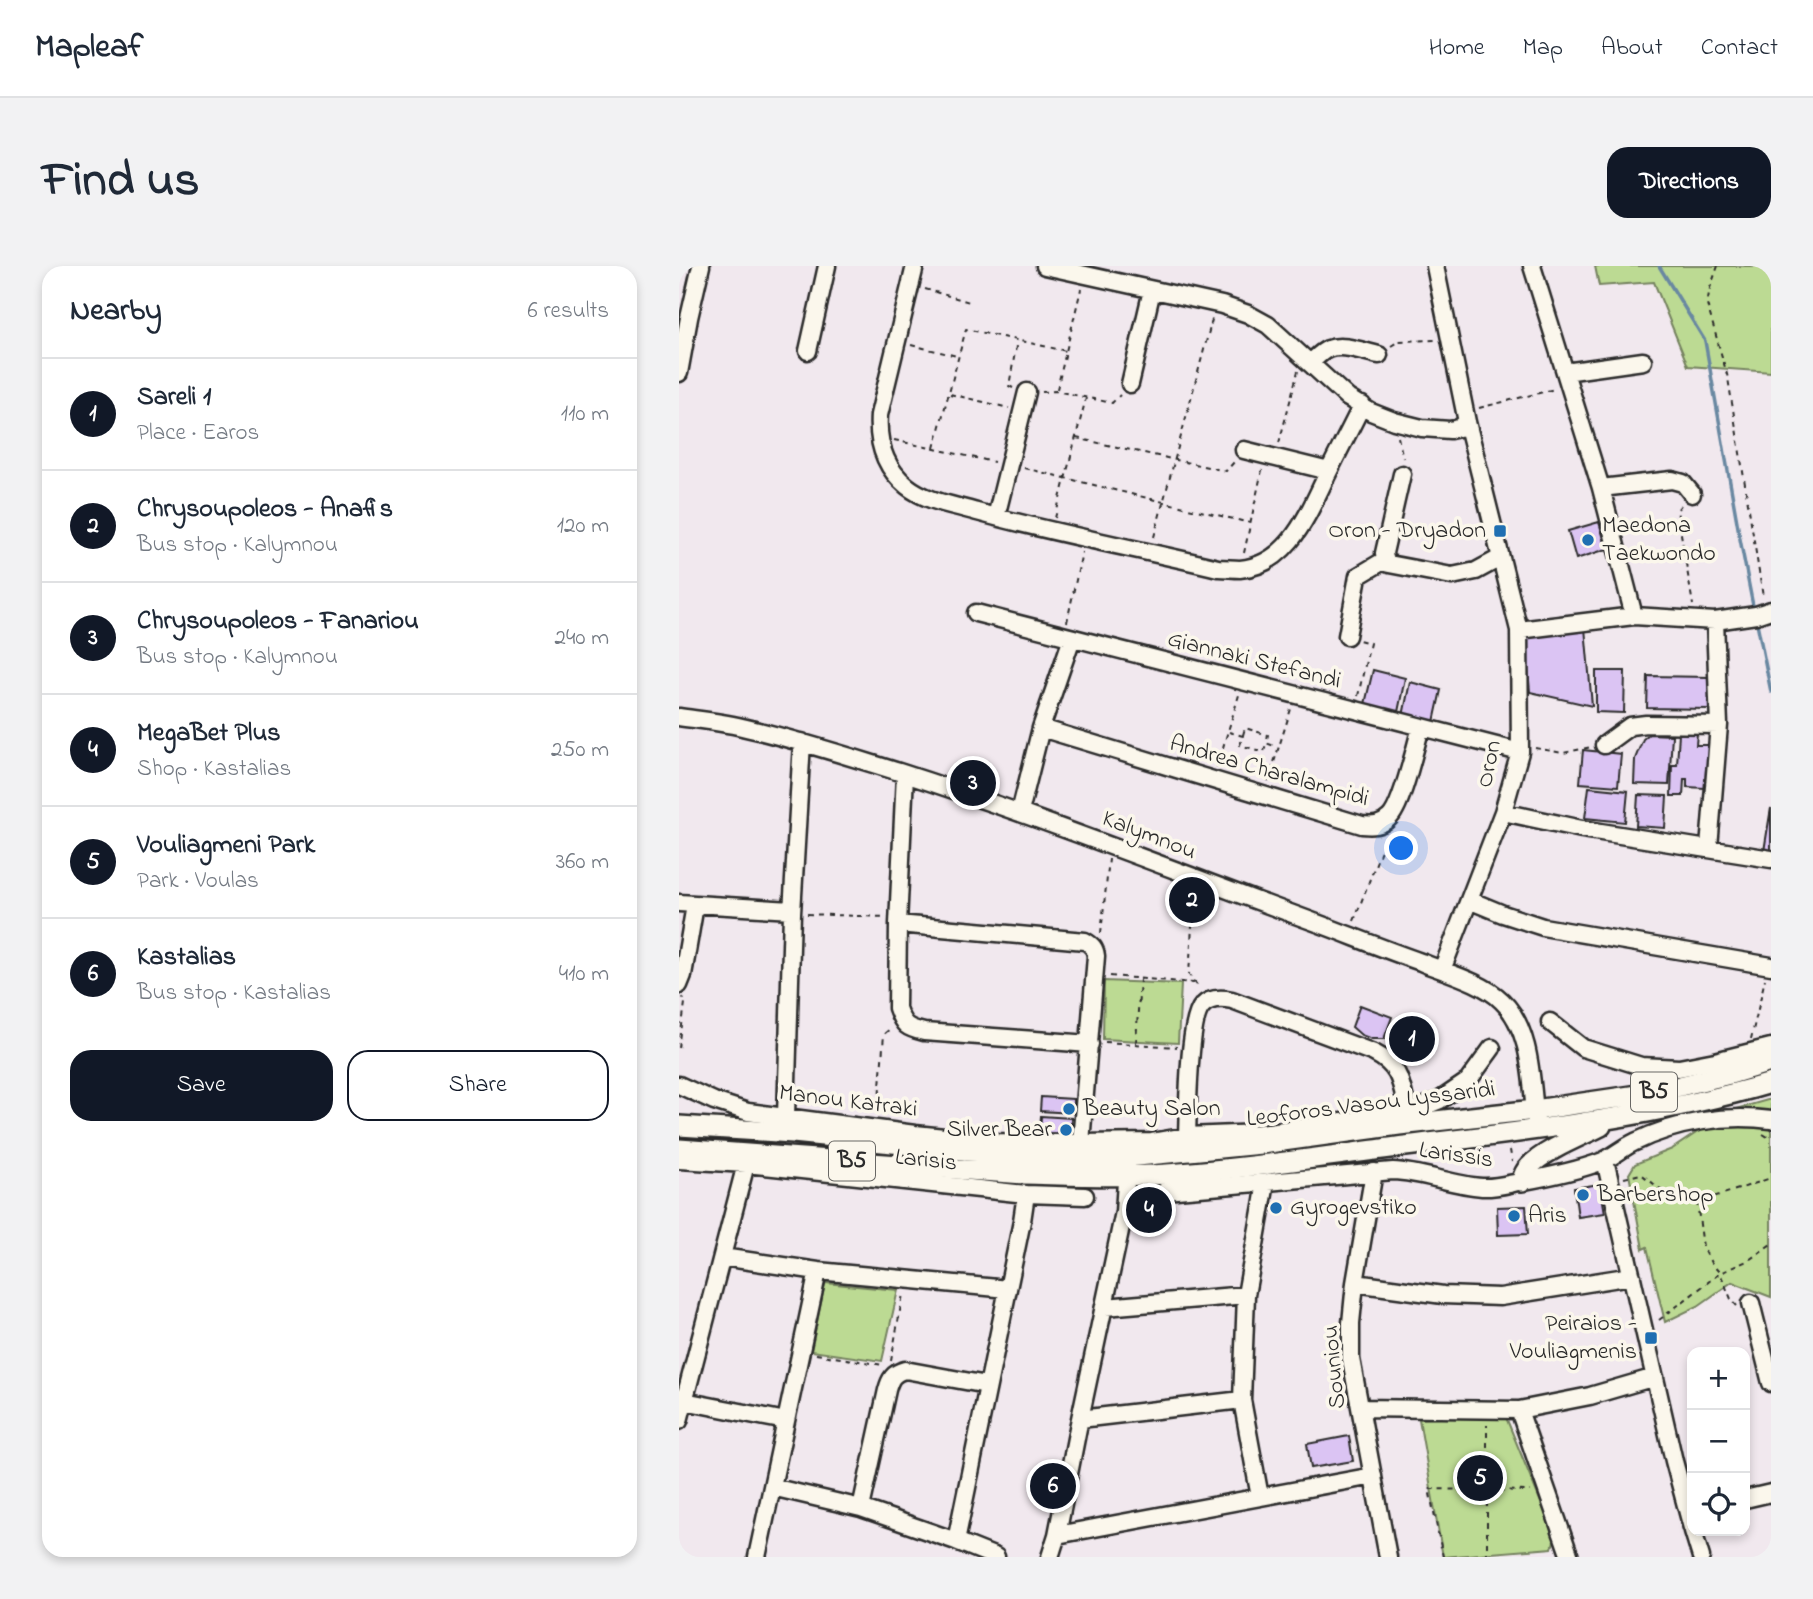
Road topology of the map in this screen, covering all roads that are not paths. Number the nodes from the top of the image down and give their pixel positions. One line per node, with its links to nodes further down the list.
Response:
1 (701, 266): 12 (street)
2 (827, 266): 8 (street)
3 (915, 266): 23 (street)
4 (1045, 266): 7 (street)
5 (1435, 266): 17 (street, Oron)
6 (1532, 266): 13 (street)
7 (1152, 290): 10 (street); 14 (street)
8 (807, 351)
9 (1379, 355): 10 (street)
10 (1306, 359): 16 (street)
11 (1643, 361): 13 (street)
12 (679, 373)
13 (1567, 379): 21 (street)
14 (1130, 384)
15 (1027, 392): 23 (street)
16 (1362, 405): 17 (street); 19 (street)
17 (1466, 417): 24 (street, Oron)
18 (1244, 450): 19 (street)
19 (1329, 471): 23 (street)
20 (1402, 474): 25 (street)
21 (1601, 488): 22 (street); 28 (street)
22 (1692, 494)
23 (996, 517)
24 (1500, 558): 25 (street); 31 (street, Oron)
25 (1385, 560): 32 (street)
26 (1764, 612): 29 (street); 30 (street)
27 (976, 613): 33 (street, Giannaki Stefandi)
28 (1634, 615): 29 (street); 31 (street)
29 (1715, 621): 35 (street)
30 (1771, 628)
31 (1519, 630): 40 (street, Oron)
32 (1347, 636)
33 (1068, 637): 36 (street, Giannaki Stefandi); 37 (street)
34 (679, 717): 38 (street, Kalymnou)
35 (1719, 725): 39 (street); 44 (street)
36 (1421, 727): 37 (street, Andrea Charalampidi); 40 (street, Giannaki Stefandi)
37 (1041, 728): 43 (street)
38 (802, 742): 41 (street, Kalymnou); 48 (street)
39 (1604, 745)
40 (1520, 749): 42 (street, Oron)
41 (905, 774): 43 (street, Kalymnou); 49 (street)
42 (1503, 812): 44 (street); 46 (street, Oron)
43 (1020, 813): 51 (street, Kalymnou)
44 (1709, 848): 45 (street)
45 (1771, 859)
46 (1469, 900): 50 (street); 51 (street, Oron)
47 (687, 904): 48 (street); 52 (street)
48 (792, 911): 62 (street)
49 (898, 920): 54 (street); 54 (street)
50 (1770, 966)
51 (1442, 971): 60 (street, Kalymnou)
52 (679, 985)
53 (1550, 1023): 55 (street)
54 (1090, 1042): 68 (street)
55 (1771, 1047)
56 (1492, 1048): 61 (street, Manou Katraki)
57 (1771, 1062): 60 (main road, Leoforos Vasou Lyssaridi / B5)
58 (1771, 1083): 63 (main road, Leoforos Vasou Lyssaridi / B5)
59 (679, 1085): 62 (street, Manou Katraki)
60 (1535, 1110): 66 (street, Kalymnou); 73 (main road, Leoforos Vasou Lyssaridi / B5)
61 (1408, 1113): 67 (street, Manou Katraki); 67 (street)
62 (786, 1116): 68 (street, Manou Katraki)
63 (1625, 1116): 66 (main road, Leoforos Vasou Lyssaridi / B5); 75 (main road)
64 (1771, 1120): 71 (street, Larissis)
65 (679, 1126): 73 (main road, Leoforos Vasou Lyssaridi / B5)
66 (1537, 1130): 73 (main road, Leoforos Vasou Lyssaridi / B5)
67 (1187, 1136): 68 (street, Manou Katraki)
68 (1081, 1143)
69 (679, 1149): 73 (main road, Leoforos Vasou Lyssaridi / B5)
70 (679, 1160): 72 (street, Larisis)
71 (1605, 1160): 75 (street, Larissis); 82 (street)
72 (746, 1164): 78 (street, Larisis); 80 (street)
73 (1127, 1166): 86 (street)
74 (1374, 1172): 75 (street, Larissis); 76 (street, Larissis); 83 (street, Souniou)
75 (1522, 1181)
76 (1266, 1183): 77 (street, Larissis); 85 (street)
77 (1165, 1191)
78 (1026, 1194): 79 (street, Larisis); 84 (street)
79 (1084, 1196)
80 (722, 1257): 81 (street); 88 (street)
81 (818, 1271): 84 (street); 98 (street)
82 (1632, 1276): 83 (street); 89 (street)
83 (1355, 1283): 94 (street, Souniou)
84 (1008, 1289): 91 (street)
85 (1246, 1295): 86 (street); 93 (street)
86 (1105, 1307): 96 (street)
87 (1752, 1307): 90 (street)
88 (687, 1359): 92 (street)
89 (1655, 1377): 95 (street); 104 (street)
90 (1771, 1383)
91 (987, 1385): 105 (street); 108 (street)
92 (684, 1401): 97 (street); 98 (street)
93 (1242, 1401): 96 (street); 102 (street)
94 (1360, 1408): 95 (street); 99 (street, Souniou)
95 (1519, 1410): 113 (street)
96 (1080, 1419): 106 (street)
97 (679, 1421)
98 (786, 1421): 100 (street)
99 (1373, 1476): 102 (street); 112 (street, Souniou)
100 (772, 1487): 105 (street); 109 (street)
101 (1771, 1493): 103 (street)
102 (1260, 1497): 106 (street)
103 (1750, 1499)
104 (1687, 1505)
105 (861, 1508): 108 (street)
106 (1057, 1535): 111 (street)
107 (1696, 1536): 114 (street)
108 (957, 1541): 110 (street)
109 (757, 1557)
110 (996, 1557)
111 (1050, 1557)
112 (1388, 1557)
113 (1570, 1557)
114 (1701, 1557)

